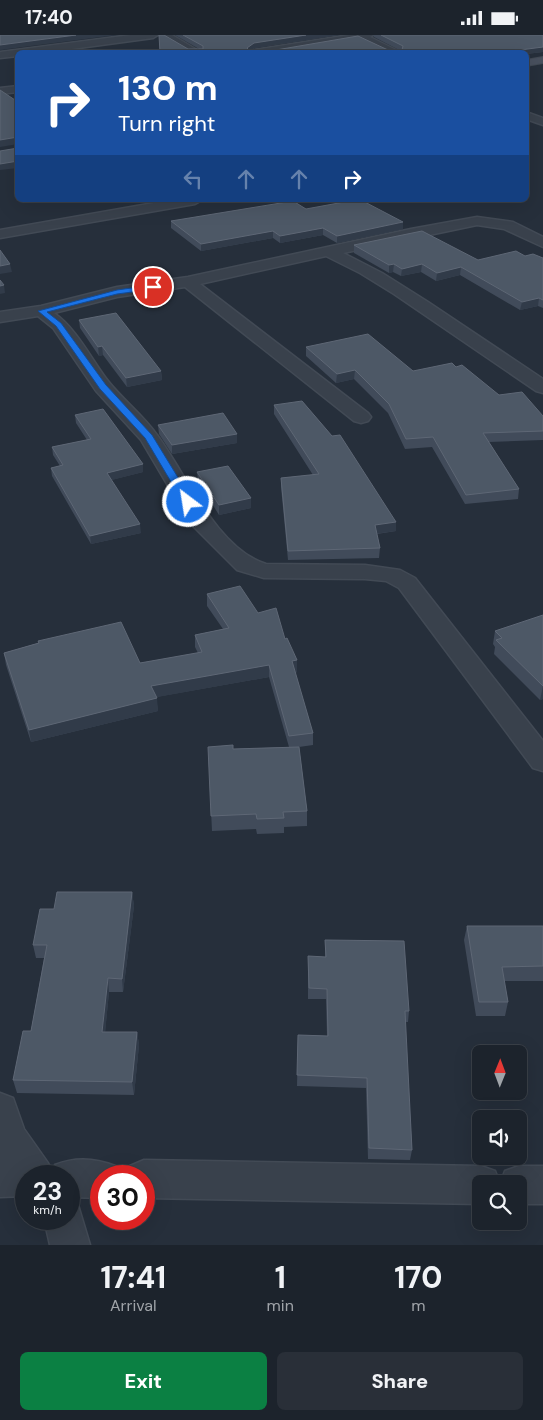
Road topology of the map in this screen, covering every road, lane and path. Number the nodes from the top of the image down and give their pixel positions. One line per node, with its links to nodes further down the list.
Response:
1 (153, 35): 5 (street)
2 (165, 35): 6 (street)
3 (368, 35): 4 (street)
4 (356, 36): 7 (street); 8 (street)
5 (38, 50)
6 (192, 50)
7 (272, 50)
8 (390, 50)
9 (15, 53): 10 (street)
10 (0, 55)
11 (543, 60): 12 (main road)
12 (529, 62)
13 (15, 89): 14 (street)
14 (0, 91)
15 (529, 116): 16 (street)
16 (543, 122)
17 (184, 202): 18 (street)
18 (0, 234)
19 (543, 243): 20 (street)
20 (329, 252): 21 (street); 24 (street)
21 (188, 282): 22 (street); 25 (street)
22 (41, 311): 23 (street); 26 (street)
23 (0, 317)
24 (543, 387)
25 (361, 417)
26 (543, 761)
27 (0, 1110): 28 (street)
28 (27, 1165)
29 (15, 1177): 30 (street)
30 (0, 1178)
31 (155, 1179): 32 (street)
32 (472, 1185)
33 (527, 1185): 34 (street)
34 (543, 1185)
35 (67, 1230): 36 (street)
36 (70, 1245)

